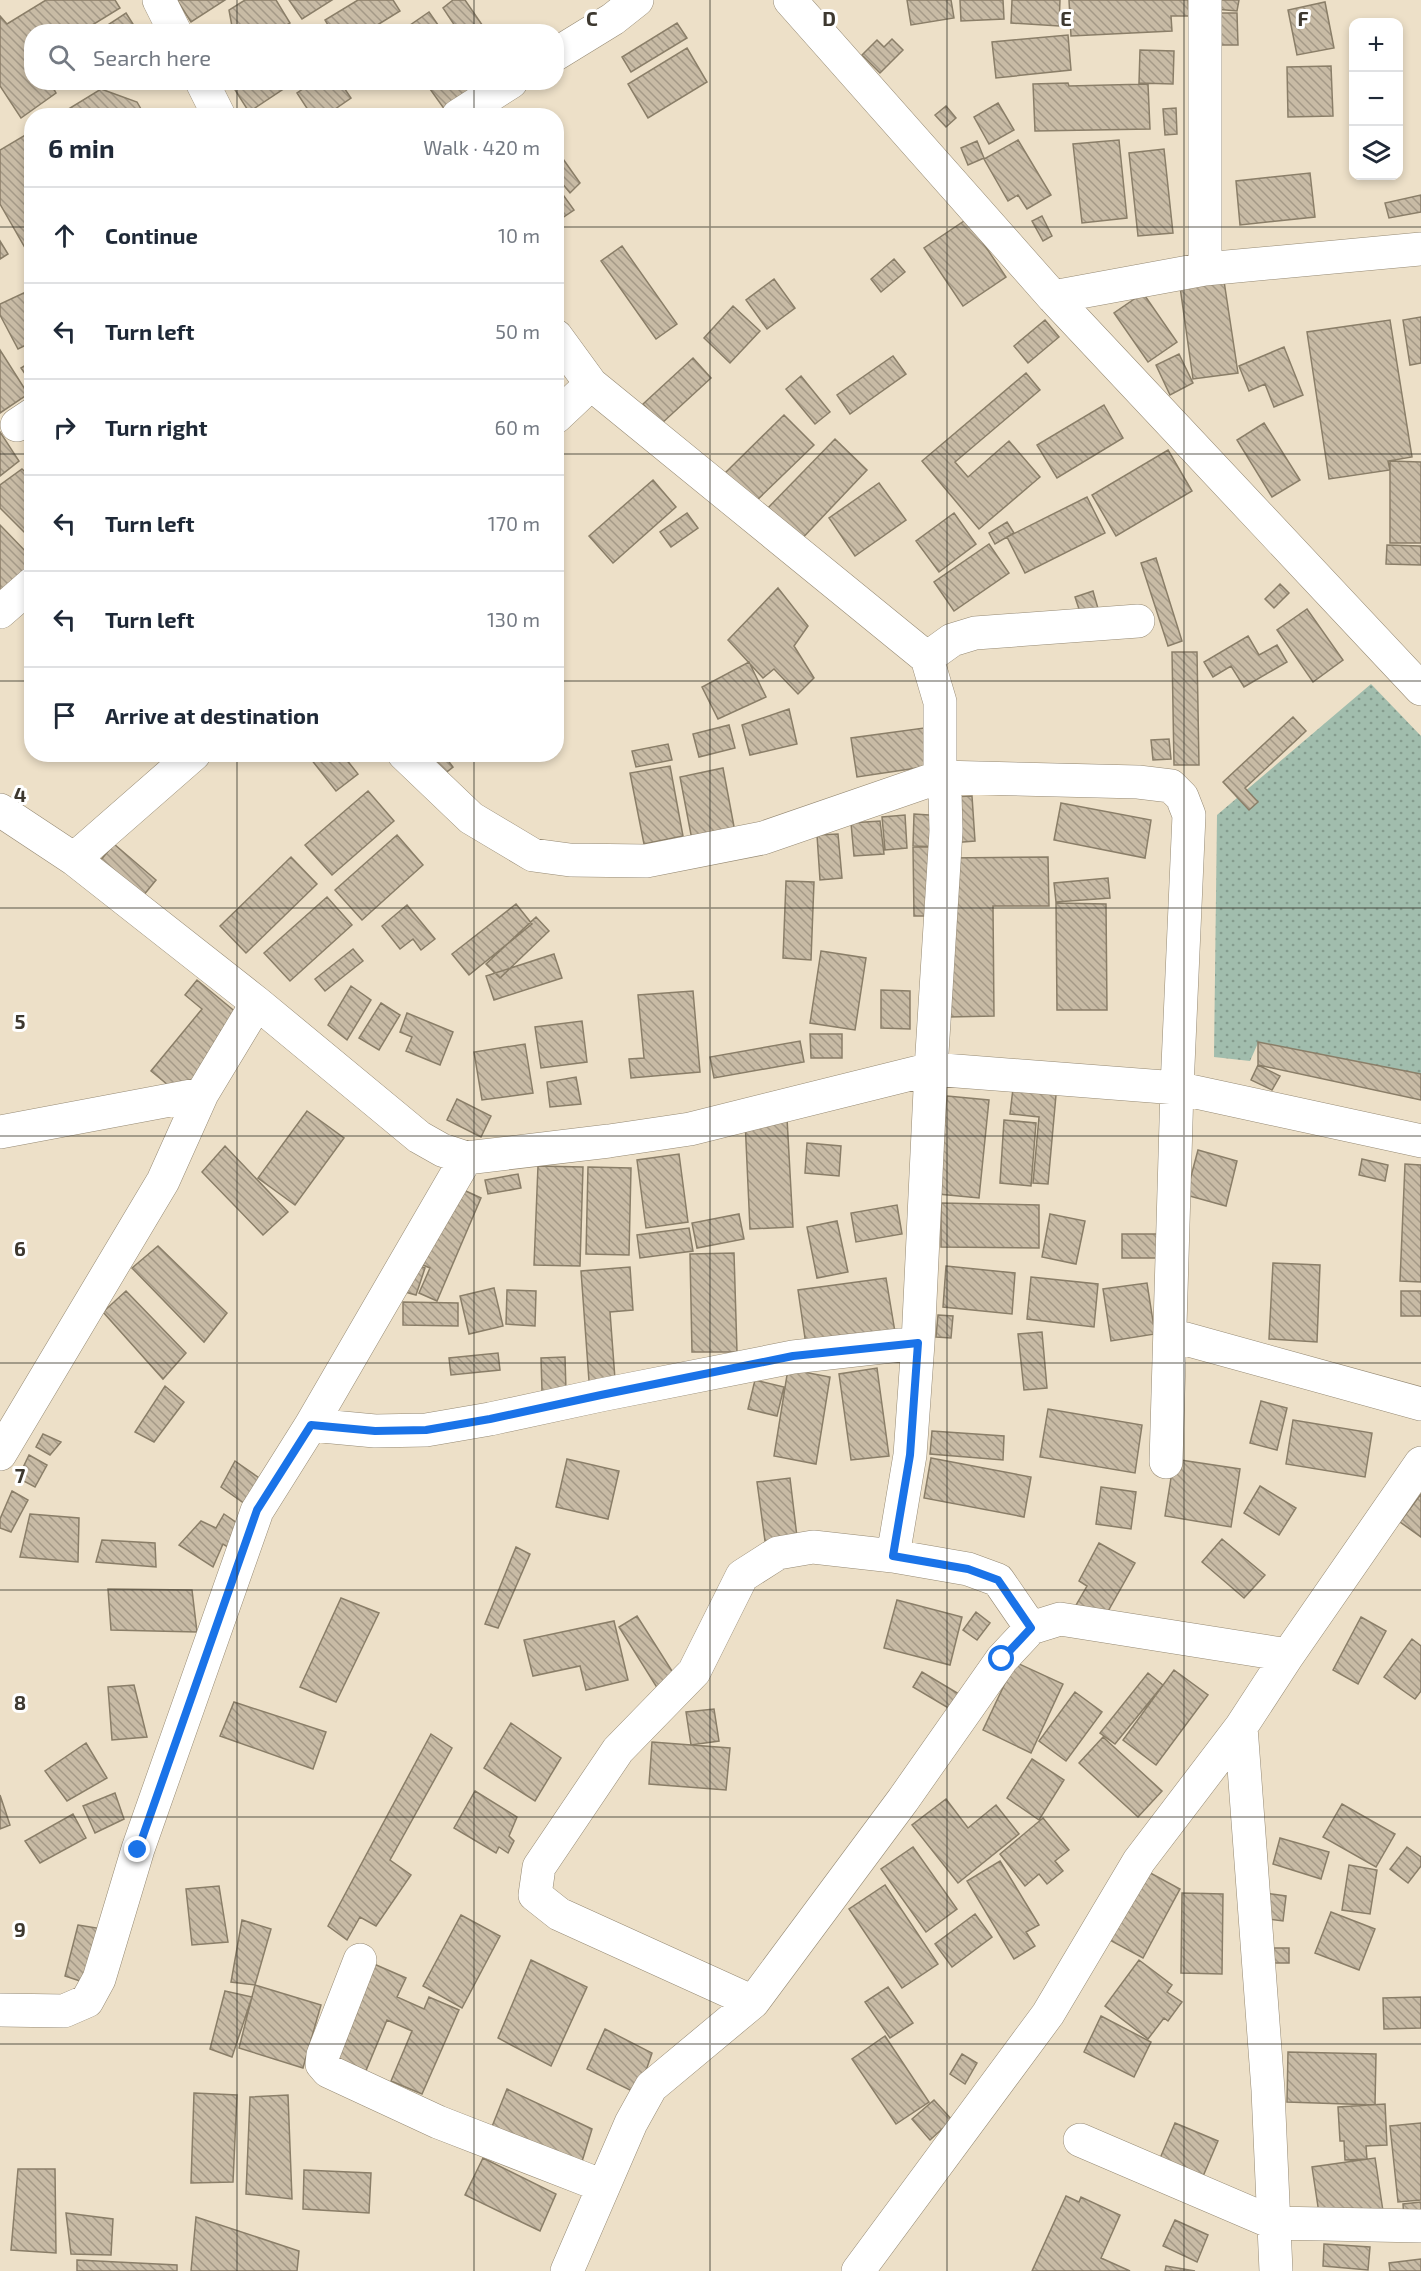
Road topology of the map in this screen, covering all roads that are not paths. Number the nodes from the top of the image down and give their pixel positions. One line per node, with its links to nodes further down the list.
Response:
1 (159, 0): 5 (street)
2 (637, 0): 6 (street)
3 (790, 0): 13 (street)
4 (1205, 0): 12 (street)
5 (172, 24)
6 (564, 49)
7 (206, 90): 9 (street)
8 (499, 90): 10 (street)
9 (215, 108)
10 (470, 108)
11 (1421, 249): 12 (street)
12 (1205, 269): 13 (street)
13 (1053, 297): 21 (street)
14 (564, 347): 15 (street)
15 (591, 384): 16 (street); 20 (street)
16 (564, 409)
17 (24, 591): 18 (street)
18 (0, 612)
19 (1138, 621): 20 (street)
20 (927, 658): 24 (street)
21 (1421, 689)
22 (185, 762): 26 (street)
23 (412, 762): 24 (street)
24 (940, 777): 28 (street); 29 (street)
25 (0, 810): 26 (street)
26 (74, 859): 27 (street)
27 (257, 1003): 30 (street); 33 (street)
28 (932, 1069): 29 (street); 33 (street); 35 (street)
29 (1177, 1088): 32 (street); 34 (street)
30 (202, 1094): 31 (street); 38 (street)
31 (0, 1132)
32 (1421, 1141)
33 (466, 1158): 37 (street)
34 (1171, 1335): 36 (street); 39 (street)
35 (918, 1343): 37 (street); 41 (street)
36 (1421, 1404)
37 (311, 1425): 47 (street)
38 (0, 1454)
39 (1166, 1462)
40 (1421, 1463): 43 (street)
41 (893, 1556): 42 (street); 46 (street)
42 (1031, 1628): 43 (street); 46 (street)
43 (1288, 1655): 44 (street)
44 (1241, 1727): 50 (street); 53 (street)
45 (360, 1960): 49 (street)
46 (753, 2002): 49 (street)
47 (0, 2010)
48 (1080, 2140): 50 (street)
49 (603, 2186): 52 (street)
50 (1274, 2223): 51 (street); 54 (street)
51 (1421, 2226)
52 (567, 2271)
53 (858, 2271)
54 (1276, 2271)

